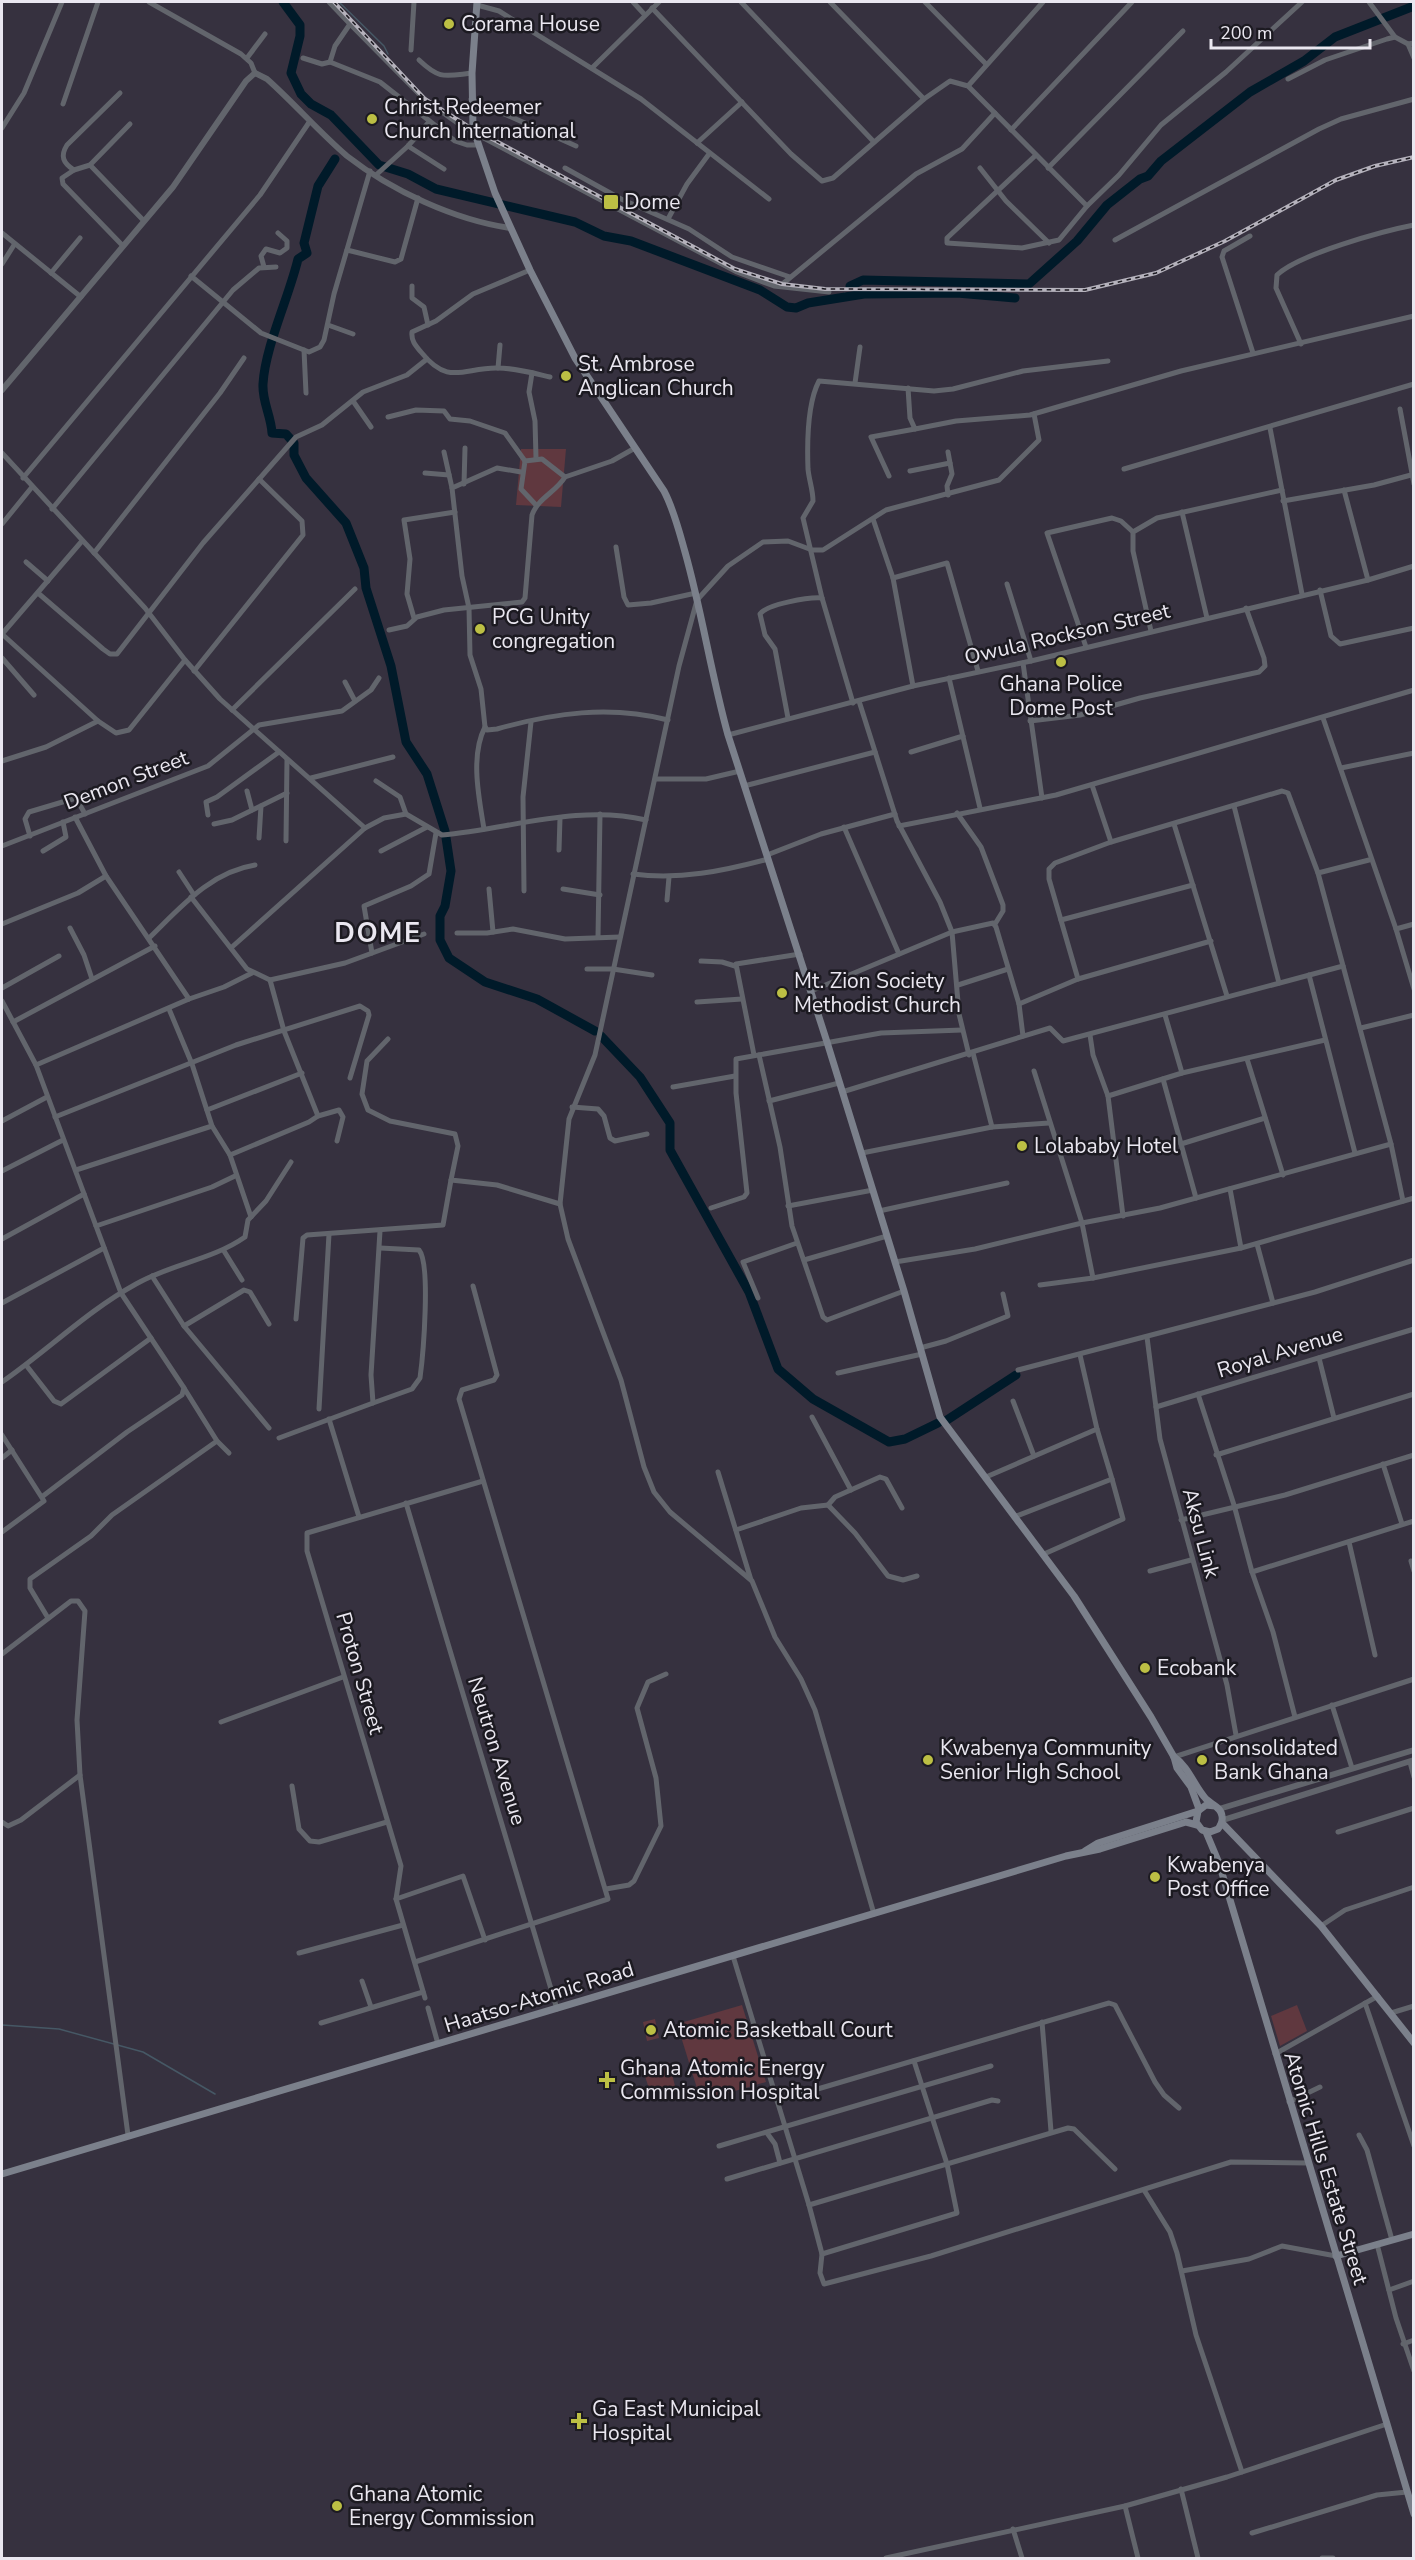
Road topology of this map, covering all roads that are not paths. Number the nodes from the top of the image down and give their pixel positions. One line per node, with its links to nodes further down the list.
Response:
1 (62, 2): 45 (street)
2 (98, 2): 40 (street)
3 (148, 2): 24 (street)
4 (329, 2): 18 (street)
5 (414, 2): 23 (street)
6 (633, 2): 17 (street)
7 (659, 2): 16 (street)
8 (741, 2): 48 (street)
9 (830, 2): 37 (street)
10 (925, 2): 29 (street)
11 (1043, 2): 29 (street)
12 (1132, 2): 46 (street)
13 (1302, 2): 65 (street)
14 (1369, 2): 21 (street)
15 (477, 3): 30 (street); 32 (main road)
16 (652, 8): 17 (street); 39 (street)
17 (645, 15): 30 (street)
18 (350, 24): 28 (street); 47 (street)
19 (1183, 31): 58 (street)
20 (265, 34): 24 (street)
21 (1395, 37): 22 (street); 33 (street)
22 (1411, 43): 26 (street)
23 (411, 50)
24 (246, 58): 31 (street)
25 (303, 58): 28 (street)
26 (1413, 58)
27 (419, 60): 32 (street)
28 (330, 62): 43 (street)
29 (986, 64): 34 (street)
30 (592, 68): 49 (street)
31 (255, 73): 42 (street); 67 (street)
32 (472, 73): 36 (main road)
33 (1288, 79)
34 (968, 86): 37 (street); 41 (street)
35 (120, 93): 60 (street)
36 (471, 99): 47 (main road); 52 (street)
37 (924, 99): 48 (street)
38 (1413, 99): 74 (street)
39 (742, 102): 48 (street); 49 (street)
40 (63, 104)
41 (994, 113): 46 (street); 85 (street)
42 (310, 121): 61 (street); 84 (street)
43 (429, 122): 50 (street); 51 (street)
44 (130, 124): 55 (street)
45 (2, 128)
46 (1011, 130): 54 (street)
47 (474, 132): 50 (main road); 87 (street)
48 (874, 142)
49 (697, 143): 53 (street)
50 (478, 145): 69 (main road)
51 (408, 146): 59 (street); 61 (street)
52 (576, 146)
53 (709, 154): 64 (street); 66 (street)
54 (1036, 155): 58 (street); 62 (street)
55 (90, 165): 60 (street); 67 (street)
56 (564, 168): 66 (street)
57 (980, 168): 62 (street)
58 (1048, 168): 65 (street)
59 (444, 169)
60 (74, 170): 77 (street)
61 (375, 172): 63 (street); 78 (street)
62 (997, 192): 75 (street); 75 (street)
63 (418, 198): 69 (street); 78 (street)
64 (769, 199)
65 (1087, 206): 75 (street)
66 (668, 219): 85 (street)
67 (144, 221): 77 (street)
68 (1413, 225): 95 (street)
69 (510, 228): 82 (main road)
70 (2, 233): 76 (street)
71 (278, 233): 80 (street)
72 (1250, 236): 99 (street)
73 (80, 238): 83 (street)
74 (1115, 240)
75 (1049, 243)
76 (14, 244): 79 (street); 83 (street)
77 (123, 246): 89 (street)
78 (347, 250): 92 (street)
79 (2, 264)
80 (264, 267): 81 (street); 90 (street)
81 (276, 267)
82 (530, 270): 93 (street); 119 (main road)
83 (51, 273): 89 (street)
84 (191, 276): 90 (street); 134 (street)
85 (790, 277): 87 (street)
86 (412, 285): 93 (street)
87 (780, 286): 88 (street)
88 (829, 292)
89 (81, 297): 109 (street)
90 (223, 302): 98 (street); 145 (street)
91 (1413, 316): 95 (street)
92 (328, 324): 94 (street); 98 (street)
93 (428, 325): 101 (street)
94 (353, 334)
95 (1301, 344): 99 (street)
96 (500, 345): 103 (street)
97 (860, 347): 106 (street)
98 (304, 351): 110 (street)
99 (1253, 354): 113 (street)
100 (244, 358): 154 (street)
101 (427, 359): 103 (street); 111 (street)
102 (1108, 361): 108 (street)
103 (498, 368): 104 (street)
104 (532, 373): 105 (street); 123 (street)
105 (550, 377)
106 (855, 383): 108 (street); 153 (street)
107 (1413, 384): 116 (street)
108 (908, 388): 117 (street)
109 (2, 390)
110 (306, 393)
111 (353, 401): 115 (street); 135 (street)
112 (1401, 410): 131 (street)
113 (1034, 414): 117 (street); 142 (street)
114 (388, 417): 124 (street)
115 (371, 426)
116 (1270, 428): 126 (street); 140 (street)
117 (915, 429): 132 (street)
118 (465, 448): 136 (street)
119 (635, 448): 133 (street); 165 (main road)
120 (444, 452): 130 (street)
121 (948, 452): 125 (street)
122 (2, 453): 134 (street)
123 (536, 458): 124 (street); 133 (street)
124 (525, 461): 128 (street)
125 (950, 463): 127 (street); 142 (street)
126 (1124, 470)
127 (910, 471)
128 (522, 472): 136 (street); 144 (street)
129 (425, 473): 130 (street)
130 (449, 475): 139 (street)
131 (1412, 475): 137 (street); 141 (street)
132 (890, 476)
133 (565, 477): 144 (street)
134 (23, 478): 138 (street)
135 (259, 479): 169 (street); 180 (street)
136 (464, 484): 139 (street)
137 (1413, 484)
138 (32, 488): 145 (street); 149 (street)
139 (452, 488): 146 (street)
140 (1282, 490): 143 (street); 147 (street)
141 (1344, 490): 143 (street); 158 (street)
142 (948, 495): 148 (street)
143 (1283, 501): 164 (street)
144 (536, 505): 167 (street)
145 (52, 509): 151 (street)
146 (455, 512): 167 (street); 170 (street)
147 (1182, 512): 150 (street); 171 (street)
148 (873, 519): 153 (street); 157 (street)
149 (2, 524)
150 (1133, 532): 174 (street); 175 (street)
151 (82, 541): 154 (street); 159 (street)
152 (616, 547): 165 (street)
153 (809, 550): 165 (street); 166 (street)
154 (94, 553): 169 (street)
155 (26, 562): 159 (street)
156 (1413, 566): 158 (street, Owula Rockson Street)
157 (893, 578): 181 (street); 185 (street)
158 (1368, 579): 162 (street, Owula Rockson Street)
159 (48, 581): 163 (street)
160 (1007, 584): 178 (street)
161 (356, 589): 190 (street)
162 (1320, 590): 164 (street, Owula Rockson Street); 172 (street)
163 (38, 593): 169 (street); 193 (street)
164 (1302, 594): 168 (street, Owula Rockson Street)
165 (697, 596): 194 (street); 199 (main road)
166 (822, 598): 189 (street); 191 (street)
167 (469, 608): 170 (street); 197 (street)
168 (1246, 608): 171 (street, Owula Rockson Street); 195 (street)
169 (150, 614): 177 (street)
170 (414, 618): 173 (street)
171 (1207, 618): 174 (street, Owula Rockson Street)
172 (1413, 628)
173 (389, 630)
174 (1151, 631): 175 (street, Owula Rockson Street)
175 (1086, 647): 178 (street, Owula Rockson Street)
176 (2, 658): 187 (street)
177 (185, 660): 180 (street); 193 (street)
178 (1031, 661): 179 (street, Owula Rockson Street)
179 (1023, 663): 181 (street, Owula Rockson Street); 195 (street)
180 (194, 670): 190 (street)
181 (978, 671): 183 (street, Owula Rockson Street)
182 (379, 678): 188 (street)
183 (949, 678): 185 (street, Owula Rockson Street); 200 (street)
184 (345, 682): 188 (street)
185 (913, 686): 189 (street, Owula Rockson Street)
186 (1413, 690): 192 (street)
187 (34, 695)
188 (354, 701): 198 (street)
189 (856, 702): 191 (street, Owula Rockson Street); 202 (street)
190 (232, 710): 198 (street)
191 (788, 718): 199 (street, Owula Rockson Street)
192 (1323, 718): 208 (street); 213 (street)
193 (98, 720): 207 (street)
194 (668, 720): 196 (street); 211 (street)
195 (1030, 721): 217 (street)
196 (531, 722): 197 (street); 232 (street)
197 (484, 727): 239 (street)
198 (252, 729): 201 (street); 223 (street, Demon Street)
199 (728, 735): 209 (main road)
200 (963, 736): 203 (street); 220 (street)
201 (279, 752): 206 (street); 227 (street)
202 (875, 752): 214 (street); 226 (street)
203 (911, 752)
204 (1413, 753): 208 (street)
205 (393, 757): 210 (street)
206 (287, 759): 210 (street); 216 (street)
207 (2, 761)
208 (1341, 768): 250 (street)
209 (740, 771): 211 (street); 214 (main road)
210 (311, 778): 238 (street)
211 (656, 779): 230 (street)
212 (376, 781): 224 (street)
213 (1092, 785): 217 (street); 244 (street)
214 (744, 786): 249 (main road)
215 (247, 791): 221 (street)
216 (287, 793): 218 (street); 243 (street)
217 (1042, 798): 220 (street)
218 (261, 806): 221 (street); 242 (street)
219 (1234, 806): 234 (street); 253 (street); 296 (street)
220 (980, 808): 222 (street)
221 (252, 810): 233 (street)
222 (957, 813): 235 (street); 266 (street)
223 (85, 814): 228 (street, Demon Street); 241 (street)
224 (406, 814): 236 (street); 238 (street)
225 (600, 814): 229 (street); 230 (street); 261 (street)
226 (895, 814): 235 (street); 237 (street)
227 (208, 815)
228 (75, 817): 231 (street, Demon Street); 255 (street)
229 (560, 818): 232 (street); 246 (street)
230 (646, 819): 254 (street)
231 (63, 822): 241 (street, Demon Street); 247 (street)
232 (523, 822): 239 (street); 260 (street)
233 (214, 824)
234 (1174, 824): 244 (street); 257 (street)
235 (899, 826): 271 (street)
236 (427, 827): 240 (street); 248 (street)
237 (844, 827): 249 (street); 282 (street)
238 (365, 828): 279 (street)
239 (484, 829): 240 (street)
240 (439, 834): 280 (street)
241 (30, 836): 245 (street, Demon Street)
242 (259, 838)
243 (286, 841)
244 (1112, 843): 264 (street)
245 (2, 846)
246 (559, 850)
247 (43, 851)
248 (381, 851)
249 (767, 857): 256 (street); 281 (main road)
250 (1369, 860): 253 (street); 269 (street)
251 (255, 865): 262 (street)
252 (179, 872): 262 (street)
253 (1318, 873): 286 (street)
254 (633, 874): 256 (street); 276 (street)
255 (106, 876): 265 (street); 274 (street)
256 (669, 877): 263 (street)
257 (1193, 885): 264 (street); 277 (street)
258 (489, 889): 270 (street)
259 (563, 889): 261 (street)
260 (524, 891)
261 (600, 895): 275 (street)
262 (192, 896): 274 (street); 279 (street)
263 (667, 900)
264 (1061, 920): 294 (street)
265 (2, 924)
266 (995, 924): 271 (street); 289 (street)
267 (1413, 924): 269 (street)
268 (70, 928): 293 (street)
269 (1396, 929): 299 (street)
270 (493, 932): 272 (street); 275 (street)
271 (952, 932): 282 (street); 297 (street)
272 (456, 933)
273 (423, 934): 280 (street)
274 (149, 938): 278 (street)
275 (598, 938): 276 (street)
276 (620, 938): 288 (street)
277 (1211, 941): 294 (street); 301 (street)
278 (155, 946): 293 (street); 302 (street)
279 (232, 947): 290 (street)
280 (372, 953): 295 (street)
281 (800, 954): 285 (street); 300 (main road)
282 (899, 954): 300 (street)
283 (59, 957): 298 (street)
284 (701, 961): 285 (street)
285 (735, 966): 303 (street)
286 (1343, 966): 292 (street); 311 (street)
287 (587, 969): 288 (street)
288 (613, 969): 291 (street); 336 (street)
289 (1008, 969): 297 (street); 306 (street)
290 (252, 973): 295 (street); 302 (street)
291 (652, 975)
292 (1309, 975): 296 (street); 317 (street)
293 (92, 979): 310 (street)
294 (1078, 979): 306 (street)
295 (270, 981): 313 (street)
296 (1279, 983): 301 (street)
297 (957, 985): 312 (street)
298 (2, 988)
299 (1413, 989)
300 (811, 991): 318 (main road)
301 (1227, 996): 308 (street)
302 (189, 999): 307 (street)
303 (742, 999): 305 (street); 320 (street)
304 (2, 1001): 310 (street)
305 (697, 1002)
306 (1019, 1004): 315 (street)
307 (169, 1009): 322 (street); 323 (street)
308 (1165, 1015): 314 (street); 325 (street)
309 (1413, 1015): 311 (street)
310 (13, 1022): 323 (street)
311 (1361, 1028): 349 (street)
312 (962, 1030): 318 (street); 319 (street)
313 (284, 1031): 322 (street); 326 (street); 328 (street)
314 (1090, 1035): 315 (street); 333 (street)
315 (1023, 1036): 319 (street)
316 (388, 1039): 358 (street)
317 (1325, 1040): 321 (street); 351 (street)
318 (828, 1042): 320 (street); 330 (main road)
319 (971, 1054): 332 (street); 344 (street)
320 (756, 1055): 327 (street); 335 (street)
321 (1247, 1059): 325 (street); 340 (street)
322 (192, 1064): 337 (street); 339 (street)
323 (36, 1065): 334 (street)
324 (1034, 1071): 342 (street)
325 (1182, 1073): 329 (street)
326 (302, 1074): 337 (street); 338 (street)
327 (735, 1076): 331 (street); 368 (street)
328 (350, 1078)
329 (1163, 1078): 333 (street); 348 (street)
330 (839, 1083): 332 (main road); 335 (street)
331 (673, 1087)
332 (842, 1092): 350 (main road)
333 (1108, 1096): 370 (street)
334 (47, 1097): 339 (street); 341 (street)
335 (769, 1101): 367 (street)
336 (572, 1107): 345 (street); 366 (street)
337 (207, 1110): 343 (street)
338 (318, 1116): 347 (street); 352 (street)
339 (55, 1117): 346 (street)
340 (1266, 1118): 348 (street); 356 (street)
341 (2, 1121)
342 (1049, 1123): 344 (street); 372 (street)
343 (212, 1126): 352 (street); 354 (street)
344 (992, 1127): 350 (street)
345 (647, 1134)
346 (63, 1140): 354 (street); 355 (street)
347 (337, 1142)
348 (1181, 1144): 363 (street)
349 (1391, 1144): 351 (street); 365 (street)
350 (862, 1153): 361 (main road)
351 (1355, 1153): 356 (street)
352 (230, 1155): 357 (street)
353 (291, 1162): 371 (street)
354 (76, 1170): 362 (street)
355 (2, 1171)
356 (1283, 1175): 360 (street)
357 (235, 1176): 371 (street); 373 (street)
358 (451, 1180): 366 (street); 374 (street)
359 (1007, 1183): 369 (street)
360 (1230, 1189): 363 (street); 382 (street)
361 (873, 1190): 367 (street); 369 (main road)
362 (84, 1194): 373 (street); 377 (street)
363 (1196, 1198): 370 (street)
364 (1413, 1198): 365 (street)
365 (1403, 1201): 379 (street)
366 (560, 1203): 458 (street)
367 (788, 1206): 378 (street)
368 (711, 1208)
369 (879, 1211): 376 (main road)
370 (1123, 1216): 372 (street)
371 (251, 1217): 383 (street)
372 (1082, 1223): 386 (street); 388 (street)
373 (96, 1226): 380 (street)
374 (380, 1231): 375 (street); 381 (street)
375 (329, 1234): 398 (street); 417 (street)
376 (887, 1236): 384 (street); 386 (main road)
377 (2, 1239)
378 (797, 1243): 384 (street); 395 (street)
379 (1257, 1244): 382 (street); 397 (street)
380 (104, 1248): 393 (street); 396 (street)
381 (380, 1248): 415 (street); 415 (street)
382 (1241, 1248): 388 (street)
383 (224, 1251): 387 (street); 389 (street)
384 (804, 1260): 392 (street)
385 (1413, 1260): 397 (street)
386 (895, 1262): 392 (main road)
387 (152, 1276): 393 (street); 400 (street)
388 (1093, 1278): 390 (street)
389 (242, 1280)
390 (1040, 1285)
391 (472, 1286): 436 (street)
392 (904, 1291): 404 (main road)
393 (121, 1293): 403 (street); 407 (street)
394 (1003, 1294): 404 (street)
395 (758, 1298)
396 (2, 1303)
397 (1273, 1303): 402 (street)
398 (296, 1319)
399 (269, 1324): 400 (street)
400 (184, 1326): 421 (street)
401 (1413, 1329): 406 (street, Royal Avenue)
402 (1147, 1337): 405 (street); 416 (street, Aksu Link)
403 (151, 1338): 407 (street); 411 (street)
404 (921, 1351): 409 (street); 434 (main road)
405 (1080, 1355): 408 (street); 422 (street)
406 (1319, 1358): 412 (street, Royal Avenue); 419 (street)
407 (26, 1365): 410 (street)
408 (1018, 1370)
409 (838, 1373)
410 (2, 1382)
411 (184, 1388): 425 (street); 438 (street)
412 (1198, 1394): 416 (street, Royal Avenue); 428 (street)
413 (1413, 1394): 419 (street)
414 (1013, 1401): 430 (street)
415 (373, 1403): 420 (street)
416 (1156, 1407): 445 (street, Aksu Link)
417 (319, 1409)
418 (812, 1417): 437 (street)
419 (1334, 1418): 428 (street)
420 (329, 1419): 424 (street); 443 (street)
421 (269, 1428)
422 (1097, 1429): 430 (street); 435 (street)
423 (2, 1435): 426 (street)
424 (279, 1438)
425 (217, 1441): 427 (street); 459 (street)
426 (12, 1450): 431 (street); 438 (street)
427 (229, 1453)
428 (1216, 1455): 441 (street)
429 (1413, 1455): 432 (street)
430 (1035, 1456): 434 (street)
431 (2, 1458)
432 (1383, 1464): 441 (street); 447 (street)
433 (718, 1472): 448 (street)
434 (986, 1478): 444 (main road)
435 (1112, 1479): 444 (street); 451 (street)
436 (483, 1480): 439 (street, Proton Street); 487 (street)
437 (851, 1490): 440 (street); 442 (street)
438 (43, 1496): 449 (street)
439 (406, 1503): 443 (street, Proton Street); 491 (street, Neutron Avenue)
440 (828, 1505): 448 (street); 457 (street)
441 (1234, 1505): 445 (street); 456 (street)
442 (902, 1508)
443 (359, 1517): 463 (street, Proton Street)
444 (1014, 1517): 451 (main road)
445 (1180, 1520): 452 (street, Aksu Link)
446 (1413, 1521): 447 (street)
447 (1402, 1524): 450 (street)
448 (736, 1530): 458 (street)
449 (2, 1532)
450 (1350, 1542): 456 (street); 461 (street)
451 (1044, 1554): 470 (main road)
452 (1191, 1560): 454 (street); 468 (street, Aksu Link)
453 (1412, 1561): 455 (street)
454 (1149, 1571)
455 (1413, 1571)
456 (1252, 1572): 466 (street)
457 (917, 1576)
458 (752, 1581): 489 (street)
459 (48, 1618): 460 (street); 473 (street)
460 (2, 1654)
461 (1375, 1655)
462 (666, 1674): 487 (street)
463 (343, 1677): 467 (street); 481 (street, Proton Street)
464 (1413, 1679): 465 (street)
465 (1332, 1705): 466 (street); 472 (street)
466 (1295, 1717): 468 (street)
467 (221, 1722)
468 (1236, 1735): 470 (street)
469 (1413, 1750): 472 (street)
470 (1174, 1757): 476 (main road); 478 (main road)
471 (1412, 1761): 474 (street); 479 (street)
472 (1352, 1768): 476 (street)
473 (80, 1775): 480 (street); 524 (street)
474 (1413, 1777)
475 (292, 1786): 481 (street)
476 (1217, 1807): 478 (main road); 479 (main road)
477 (1413, 1808): 484 (street)
478 (1198, 1810): 482 (main road); 485 (main road)
479 (1222, 1821): 483 (main road); 492 (main road)
480 (2, 1822)
481 (387, 1822): 488 (street, Proton Street)
482 (1197, 1825): 483 (main road); 485 (main road)
483 (1206, 1832): 509 (main road, Atomic Hills Estate Street)
484 (1338, 1832)
485 (1085, 1851): 489 (main road, Haatso-Atomic Road)
486 (1413, 1887): 492 (street)
487 (606, 1888): 491 (street)
488 (396, 1899): 490 (street, Proton Street); 493 (street)
489 (874, 1914): 495 (main road, Haatso-Atomic Road)
490 (403, 1925): 494 (street); 496 (street, Proton Street)
491 (533, 1926): 493 (street); 503 (street, Neutron Avenue)
492 (1321, 1926): 498 (main road)
493 (485, 1940): 496 (street)
494 (298, 1953)
495 (733, 1956): 503 (main road, Haatso-Atomic Road); 514 (street)
496 (415, 1962): 501 (street, Proton Street)
497 (362, 1981): 501 (street)
498 (1378, 1996): 499 (street); 504 (main road)
499 (1365, 2004): 509 (street); 520 (street)
500 (1413, 2006): 504 (street)
501 (371, 2007): 506 (street)
502 (428, 2008): 508 (street)
503 (557, 2008): 508 (main road, Haatso-Atomic Road)
504 (1391, 2013): 507 (main road)
505 (1042, 2022): 510 (street); 517 (street); 522 (street)
506 (321, 2023)
507 (1413, 2043)
508 (438, 2044): 524 (main road, Haatso-Atomic Road)
509 (1275, 2054): 516 (main road, Atomic Hills Estate Street)
510 (914, 2061): 512 (street); 514 (street)
511 (991, 2066): 512 (street)
512 (922, 2086): 518 (street); 521 (street)
513 (1320, 2087): 516 (street)
514 (777, 2101): 521 (street)
515 (998, 2101): 518 (street)
516 (1289, 2102): 530 (main road, Atomic Hills Estate Street)
517 (1179, 2108)
518 (932, 2118): 528 (street); 531 (street)
519 (1413, 2120): 520 (street)
520 (1407, 2122): 527 (street)
521 (786, 2127): 523 (street); 528 (street)
522 (1051, 2131): 531 (street); 532 (street)
523 (767, 2133): 526 (street); 529 (street)
524 (128, 2135): 533 (main road, Haatso-Atomic Road)
525 (1359, 2135): 538 (street)
526 (719, 2146)
527 (1413, 2146)
528 (795, 2159): 529 (street); 536 (street)
529 (780, 2163): 534 (street)
530 (1307, 2163): 535 (street); 541 (main road, Atomic Hills Estate Street)
531 (948, 2164): 536 (street); 540 (street)
532 (1115, 2169)
533 (2, 2174)
534 (727, 2179)
535 (1144, 2190): 540 (street); 542 (street)
536 (809, 2205): 540 (street)
537 (1413, 2234): 538 (main road)
538 (1392, 2240): 539 (main road)
539 (1377, 2244): 541 (main road); 544 (street)
540 (822, 2254)
541 (1336, 2256): 542 (street); 548 (main road, Atomic Hills Estate Street)
542 (1182, 2271): 549 (street)
543 (1413, 2281): 544 (street)
544 (1389, 2290): 546 (street)
545 (1413, 2340): 546 (street)
546 (1403, 2344): 547 (street)
547 (1413, 2371)
548 (1388, 2424): 549 (street); 551 (main road, Atomic Hills Estate Street)
549 (1242, 2472): 550 (street)
550 (1181, 2489): 552 (street); 559 (street)
551 (1407, 2492): 553 (main road, Atomic Hills Estate Street); 555 (street)
552 (1125, 2506): 554 (street); 558 (street)
553 (1413, 2514)
554 (1013, 2529): 556 (street); 557 (street)
555 (1252, 2533)
556 (886, 2559)
557 (1022, 2559)
558 (1138, 2559)
559 (1198, 2559)
560 (1322, 2559): 561 (street)
561 (1333, 2559)

